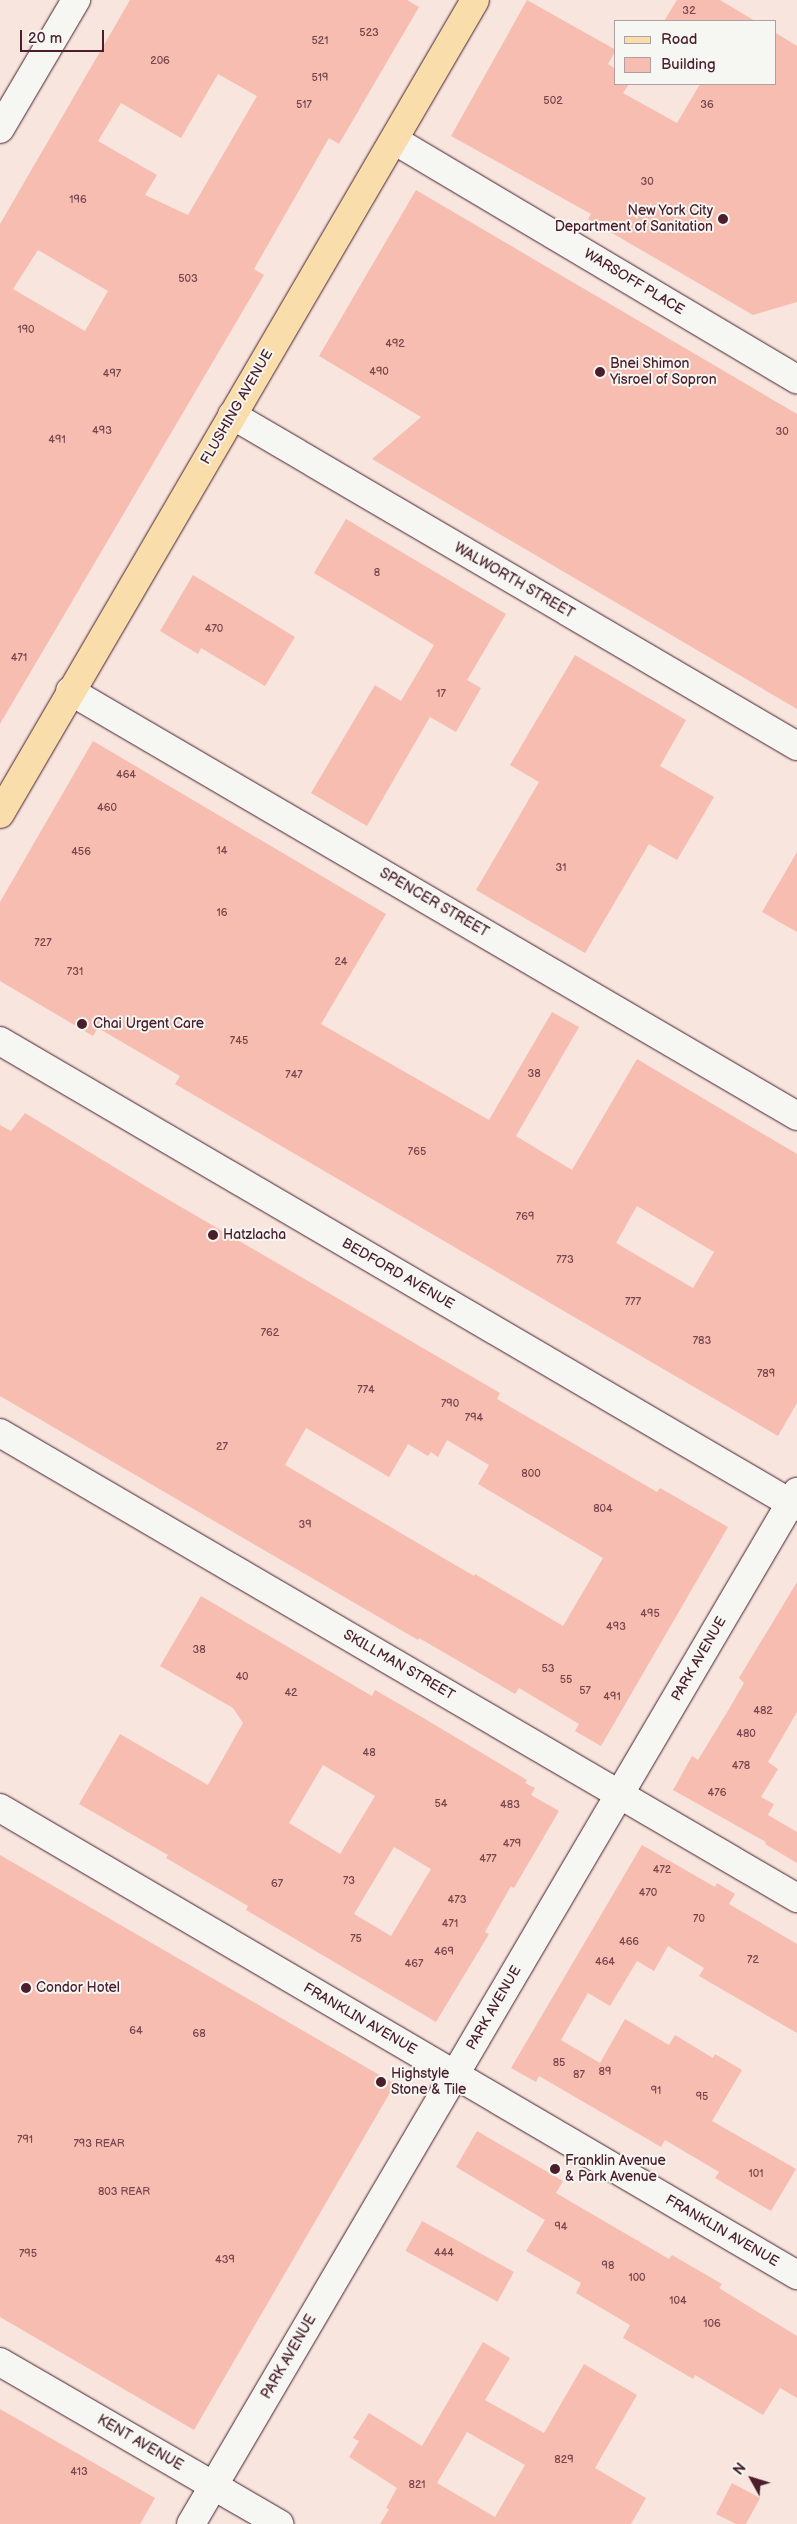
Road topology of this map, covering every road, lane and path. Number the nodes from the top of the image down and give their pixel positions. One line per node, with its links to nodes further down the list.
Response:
1 (76, 0): 3 (street)
2 (475, 0): 4 (main road, FLUSHING AVENUE)
3 (0, 128)
4 (394, 140): 5 (street, WARSOFF PLACE); 6 (main road, FLUSHING AVENUE)
5 (797, 379)
6 (232, 416): 7 (main road, FLUSHING AVENUE); 8 (street, WALWORTH STREET)
7 (70, 691): 9 (main road, FLUSHING AVENUE); 11 (street, SPENCER STREET)
8 (797, 746)
9 (0, 814)
10 (0, 1041): 13 (street, BEDFORD AVENUE)
11 (797, 1116)
12 (0, 1433): 14 (street, SKILLMAN STREET)
13 (795, 1501): 14 (street, PARK AVENUE)
14 (619, 1794): 16 (street, SKILLMAN STREET); 17 (street, PARK AVENUE)
15 (0, 1808): 17 (street, FRANKLIN AVENUE)
16 (797, 1898)
17 (455, 2074): 18 (street, FRANKLIN AVENUE); 20 (street, PARK AVENUE)
18 (797, 2275)
19 (0, 2362): 20 (street, KENT AVENUE)
20 (214, 2486): 21 (street, PARK AVENUE); 22 (street, KENT AVENUE)
21 (191, 2524)
22 (280, 2524)

